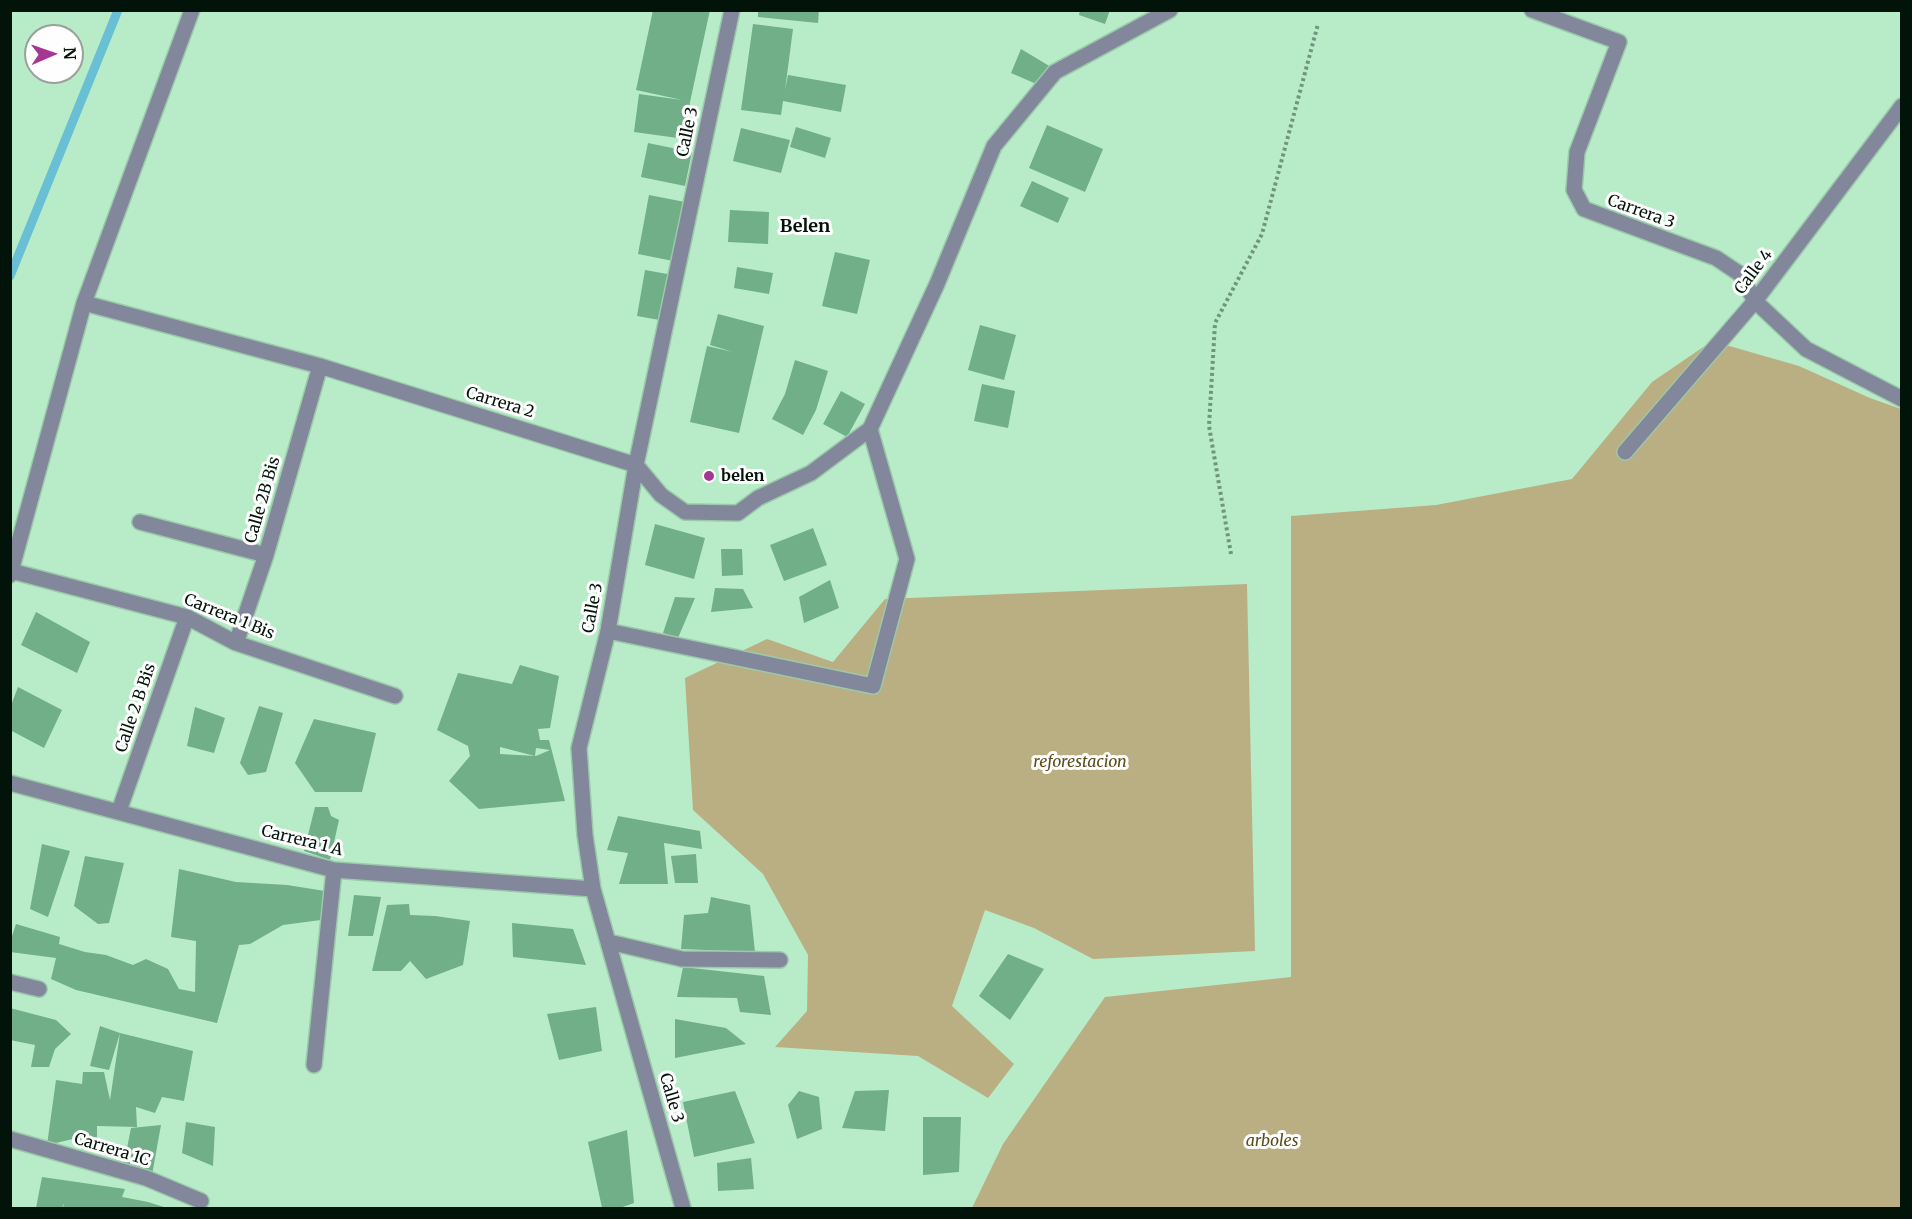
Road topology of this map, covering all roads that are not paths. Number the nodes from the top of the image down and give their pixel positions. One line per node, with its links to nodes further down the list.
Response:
1 (192, 10): 7 (street)
2 (732, 10): 12 (street, Calle 3)
3 (1170, 10): 10 (street)
4 (1532, 10): 6 (street, Carrera 3)
5 (1902, 106): 6 (street, Calle 4)
6 (1755, 301): 9 (street, Carrera 3); 11 (street, Calle 4)
7 (84, 303): 8 (street, Carrera 2); 15 (street)
8 (320, 366): 12 (street, Carrera 2); 14 (street, Calle 2B Bis)
9 (1902, 399)
10 (870, 429): 12 (street); 17 (street)
11 (1625, 452)
12 (636, 465): 17 (street, Calle 3)
13 (140, 522): 14 (street)
14 (266, 555): 18 (street, Calle 2B Bis)
15 (11, 573): 16 (street, Carrera 1 Bis)
16 (187, 617): 18 (street, Carrera 1 Bis); 21 (street, Calle 2 B Bis)
17 (608, 631): 23 (street, Calle 3)
18 (236, 643): 19 (street, Carrera 1 Bis)
19 (395, 696)
20 (10, 783): 21 (street, Carrera 1 A)
21 (119, 811): 22 (street, Carrera 1 A)
22 (334, 870): 23 (street, Carrera 1 A); 28 (street)
23 (593, 889): 24 (street, Calle 3)
24 (609, 942): 25 (street); 31 (street, Calle 3)
25 (780, 960)
26 (10, 982): 27 (street)
27 (39, 989)
28 (314, 1065)
29 (10, 1138): 30 (street, Carrera 1C)
30 (201, 1201)
31 (683, 1209)

